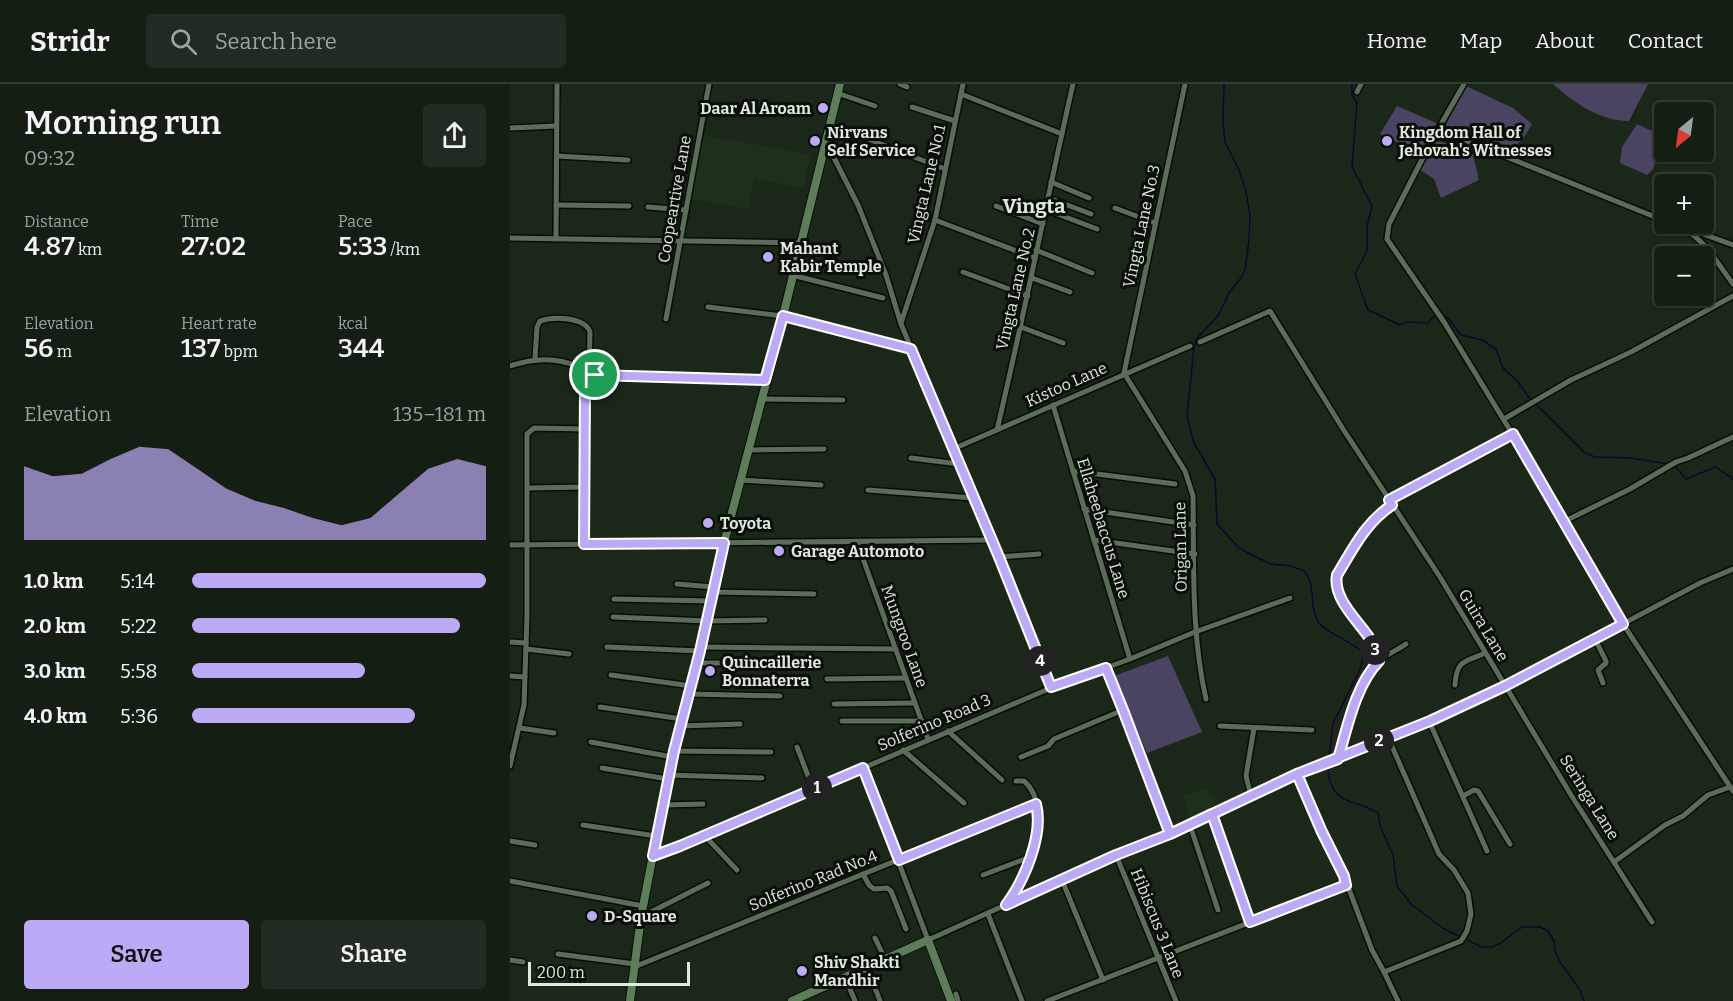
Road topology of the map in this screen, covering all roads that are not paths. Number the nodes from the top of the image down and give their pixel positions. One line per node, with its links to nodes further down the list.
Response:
1 (557, 84): 17 (street)
2 (709, 84): 34 (street, Coopeartive Lane)
3 (840, 84): 12 (main road)
4 (900, 84): 10 (street)
5 (963, 84): 13 (street, Vingta Lane No.1)
6 (1073, 84): 20 (street, Vingta Lane No.2)
7 (1185, 84): 39 (street, Vingta Lane No.3)
8 (1361, 84): 11 (street)
9 (1464, 84): 19 (street)
10 (907, 87)
11 (1357, 92)
12 (837, 93): 14 (street); 22 (main road)
13 (961, 94): 16 (street, Vingta Lane No.1); 20 (street)
14 (875, 106)
15 (912, 107): 16 (street)
16 (955, 121): 25 (street, Vingta Lane No.1)
17 (555, 126): 18 (street); 23 (street)
18 (510, 128)
19 (1436, 133): 37 (street); 77 (street)
20 (1062, 134): 26 (street, Vingta Lane No.2)
21 (868, 139): 25 (street)
22 (827, 144): 47 (main road); 63 (street)
23 (558, 156): 24 (street); 29 (street)
24 (628, 160)
25 (945, 169): 38 (street, Vingta Lane No.1)
26 (1051, 182): 27 (street, Vingta Lane No.2); 28 (street)
27 (1049, 198): 35 (street, Vingta Lane No.2); 36 (street)
28 (1089, 198)
29 (556, 205): 30 (street); 45 (street)
30 (630, 206)
31 (996, 206): 40 (street)
32 (648, 207): 34 (street)
33 (1115, 208): 39 (street)
34 (686, 210): 46 (street, Coopeartive Lane)
35 (1047, 210): 40 (street, Vingta Lane No.2); 41 (street)
36 (1091, 213)
37 (1654, 217)
38 (935, 220): 50 (street); 63 (street, Vingta Lane No.1)
39 (1155, 223): 72 (street, Vingta Lane No.3)
40 (1043, 224): 49 (street, Vingta Lane No.2)
41 (1097, 229)
42 (1692, 234): 55 (street)
43 (1701, 234): 48 (street)
44 (510, 238): 45 (street)
45 (556, 239): 46 (street)
46 (681, 240): 47 (street); 62 (street, Coopeartive Lane)
47 (801, 243): 53 (main road)
48 (1733, 245)
49 (1036, 250): 50 (street, Vingta Lane No.2); 52 (street)
50 (1035, 258): 54 (street, Vingta Lane No.2)
51 (963, 272): 57 (street)
52 (1092, 273)
53 (792, 275): 59 (street); 61 (main road)
54 (1032, 278): 56 (street); 57 (street, Vingta Lane No.2)
55 (1733, 284)
56 (1070, 292)
57 (1028, 296): 64 (street, Vingta Lane No.2)
58 (1733, 296): 77 (street)
59 (884, 298)
60 (708, 307): 61 (street)
61 (783, 316): 68 (street); 73 (main road)
62 (666, 319)
63 (901, 324): 68 (street)
64 (1021, 327): 66 (street); 79 (street, Vingta Lane No.2)
65 (1200, 342): 95 (street, Guira Lane)
66 (1063, 343)
67 (1190, 346): 72 (street, Kistoo Lane)
68 (911, 349): 83 (street)
69 (535, 358): 70 (street); 71 (street); 71 (street)
70 (510, 366)
71 (592, 373): 73 (street); 78 (street)
72 (1124, 373): 76 (street, Kistoo Lane); 98 (street, Origan Lane)
73 (765, 380): 74 (main road)
74 (761, 399): 75 (street); 84 (main road)
75 (843, 400)
76 (1053, 405): 79 (street, Kistoo Lane); 87 (street, Ellaheebaccus Lane)
77 (1504, 419): 80 (street)
78 (585, 429): 91 (street); 92 (street)
79 (997, 430): 83 (street, Kistoo Lane)
80 (1513, 434): 95 (street); 97 (street)
81 (1733, 437): 97 (street)
82 (824, 449): 84 (street)
83 (953, 449): 86 (street)
84 (749, 450): 88 (main road)
85 (911, 458): 86 (street)
86 (959, 464): 94 (street)
87 (1073, 471): 89 (street); 96 (street, Ellaheebaccus Lane)
88 (741, 480): 90 (street); 102 (main road)
89 (1175, 484)
90 (821, 485)
91 (585, 487): 92 (street); 103 (street)
92 (528, 488): 105 (street)
93 (868, 490): 94 (street)
94 (973, 498): 99 (street)
95 (1390, 502): 128 (street, Guira Lane); 131 (street)
96 (1084, 509): 98 (street); 100 (street, Ellaheebaccus Lane)
97 (1565, 521): 119 (street)
98 (1194, 525): 107 (street, Origan Lane)
99 (990, 540): 101 (street); 108 (street)
100 (1094, 540): 107 (street); 130 (street, Ellaheebaccus Lane)
101 (857, 542): 102 (street); 127 (street, Mungroo Lane)
102 (724, 543): 103 (street); 111 (main road)
103 (584, 544): 105 (street)
104 (510, 545): 105 (street)
105 (528, 545): 124 (street)
106 (1039, 554): 108 (street)
107 (1195, 554): 120 (street, Origan Lane)
108 (999, 557): 143 (street)
109 (1733, 569): 119 (street)
110 (677, 584): 111 (street)
111 (714, 590): 112 (street); 115 (main road)
112 (814, 594)
113 (1290, 598): 120 (street, Solferino Road 3)
114 (614, 599): 115 (street)
115 (711, 601): 118 (main road)
116 (613, 617): 118 (street)
117 (765, 620): 118 (street)
118 (707, 621): 126 (main road)
119 (1623, 624): 121 (street); 182 (street)
120 (1195, 632): 130 (street, Solferino Road 3); 146 (street, Origan Lane)
121 (1595, 639): 140 (street); 142 (street)
122 (510, 642): 124 (street)
123 (1406, 644): 131 (street)
124 (526, 646): 129 (street); 137 (street)
125 (607, 646): 126 (street)
126 (701, 649): 127 (street); 132 (main road)
127 (896, 649): 138 (street, Mungroo Lane)
128 (1485, 653): 141 (street); 142 (street, Guira Lane)
129 (569, 654)
130 (1130, 660): 134 (street, Solferino Road 3)
131 (1379, 661): 172 (street)
132 (697, 663): 133 (street); 144 (main road)
133 (772, 663)
134 (1106, 668): 143 (street, Solferino Road 3); 150 (street)
135 (611, 675): 144 (street)
136 (510, 676): 137 (street)
137 (525, 677): 157 (street)
138 (906, 678): 139 (street); 148 (street, Mungroo Lane)
139 (827, 679)
140 (1603, 683)
141 (1455, 685)
142 (1505, 686): 153 (street); 203 (street, Seringa Lane)
143 (1051, 687): 160 (street, Solferino Road 3)
144 (691, 690): 145 (street); 154 (main road)
145 (780, 696)
146 (1206, 699)
147 (834, 704): 148 (street)
148 (915, 704): 152 (street, Mungroo Lane)
149 (600, 707): 154 (street)
150 (1123, 710): 171 (street); 192 (street)
151 (842, 721): 152 (street)
152 (922, 721): 165 (street, Mungroo Lane)
153 (1430, 721): 163 (street); 184 (street)
154 (681, 722): 155 (street); 170 (main road)
155 (740, 724)
156 (1220, 726): 158 (street)
157 (520, 728): 161 (street); 164 (street)
158 (1254, 728): 159 (street); 183 (street)
159 (1312, 730)
160 (948, 731): 165 (street, Solferino Road 3); 179 (street)
161 (554, 733)
162 (510, 737): 164 (street)
163 (1388, 737): 172 (street); 228 (street)
164 (517, 738): 173 (street)
165 (928, 739): 168 (street, Solferino Road 3)
166 (591, 742): 170 (street)
167 (797, 747): 181 (street)
168 (903, 750): 175 (street, Solferino Road 3); 186 (street)
169 (771, 752): 170 (street)
170 (673, 754): 177 (main road)
171 (1021, 757)
172 (1335, 760): 176 (street)
173 (510, 766)
174 (602, 768): 177 (street)
175 (863, 768): 181 (street, Solferino Road 3); 202 (street)
176 (1297, 774): 183 (street); 210 (street)
177 (668, 777): 178 (street); 188 (main road)
178 (762, 778)
179 (1002, 780)
180 (1016, 781): 187 (street)
181 (813, 789): 194 (street, Solferino Road 3)
182 (1732, 789): 203 (street)
183 (1251, 796): 189 (street)
184 (1463, 796): 196 (street); 198 (street)
185 (703, 804): 188 (street)
186 (964, 804)
187 (1036, 804): 201 (street); 202 (street, Solferino Rad No.4)
188 (663, 805): 193 (main road)
189 (1212, 814): 191 (street); 216 (street)
190 (583, 825): 193 (street)
191 (1190, 825): 192 (street); 213 (street)
192 (1170, 834): 199 (street)
193 (656, 836): 200 (main road)
194 (705, 836): 200 (street, Solferino Road 3); 204 (street)
195 (510, 841): 197 (street)
196 (1510, 844)
197 (535, 845)
198 (1487, 851)
199 (1116, 855): 207 (street); 222 (street, Hibiscus 3 Lane)
200 (653, 856): 212 (main road)
201 (1030, 857): 206 (street); 211 (street)
202 (899, 860): 205 (street, Solferino Rad No.4); 220 (street)
203 (1614, 862): 217 (street, Seringa Lane)
204 (737, 870)
205 (863, 874): 218 (street); 226 (street, Solferino Rad No.4)
206 (983, 876)
207 (1062, 880): 211 (street); 230 (street)
208 (510, 881): 212 (street)
209 (708, 883): 215 (street)
210 (1346, 885): 216 (street); 228 (street)
211 (1006, 905): 214 (street)
212 (643, 906): 215 (main road)
213 (1218, 910)
214 (988, 914): 220 (street); 238 (street)
215 (641, 917): 226 (main road)
216 (1250, 922): 222 (street)
217 (1652, 922)
218 (906, 929)
219 (875, 938): 223 (street)
220 (928, 940): 223 (main road); 232 (main road)
221 (558, 954): 226 (street)
222 (1158, 958): 230 (street); 240 (street, Hibiscus 3 Lane)
223 (885, 959): 227 (main road)
224 (510, 960): 225 (street)
225 (523, 962)
226 (634, 966): 233 (main road)
227 (867, 967): 229 (main road); 236 (street)
228 (1384, 972): 241 (street)
229 (845, 977): 231 (main road); 235 (street)
230 (1103, 980): 239 (street)
231 (805, 998): 234 (main road)
232 (953, 998): 237 (street)
233 (630, 1001)
234 (792, 1001)
235 (855, 1001)
236 (880, 1001)
237 (958, 1001)
238 (1022, 1001)
239 (1047, 1001)
240 (1176, 1001)
241 (1398, 1001)

